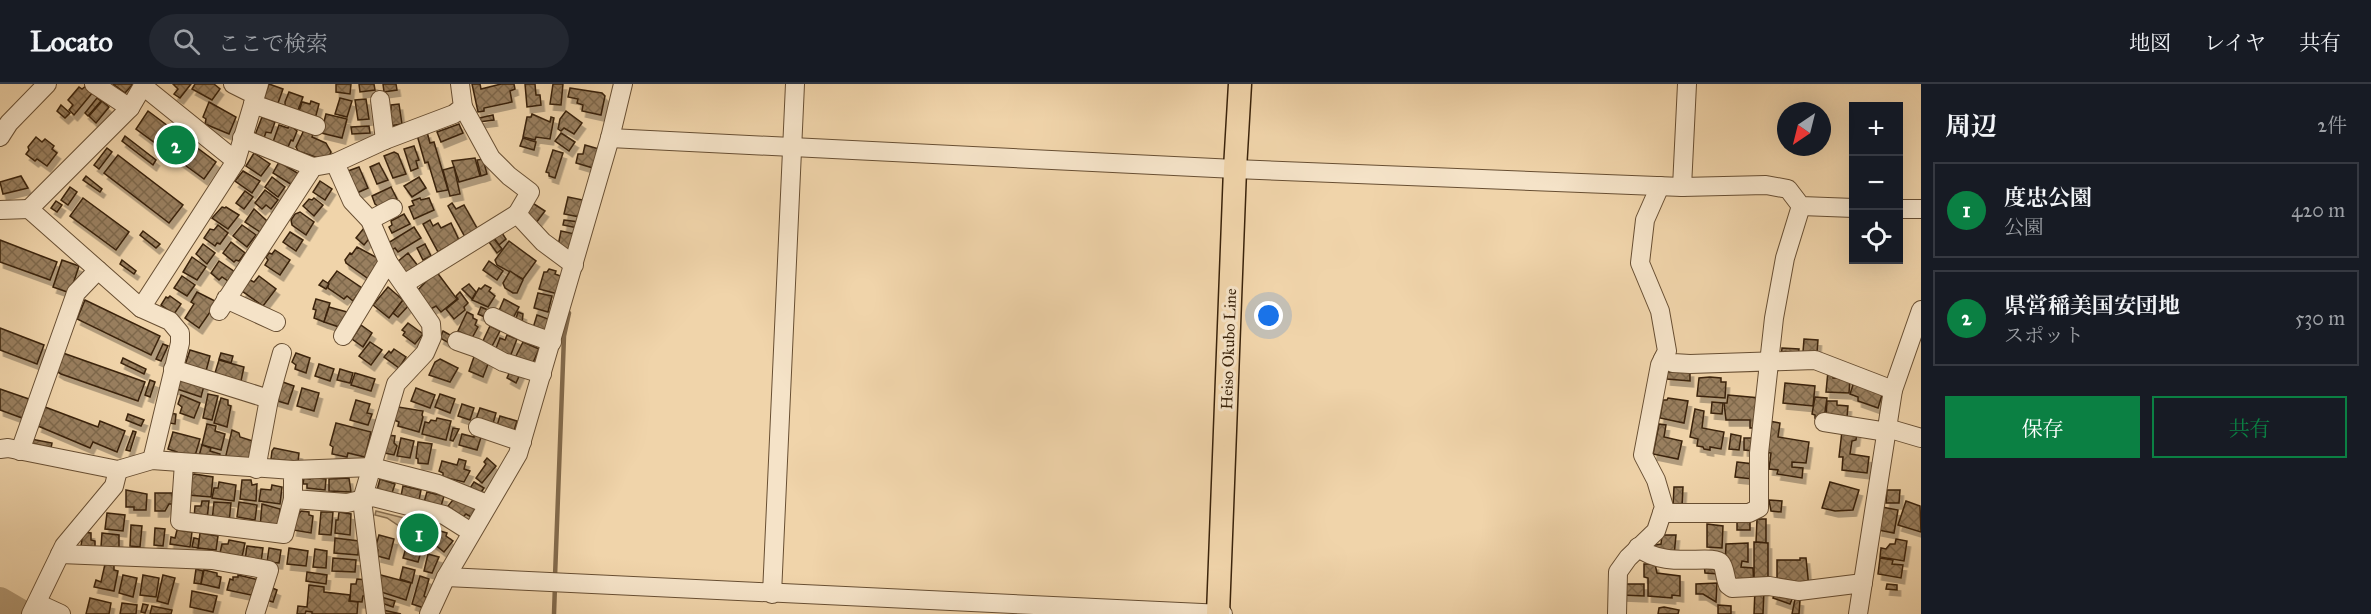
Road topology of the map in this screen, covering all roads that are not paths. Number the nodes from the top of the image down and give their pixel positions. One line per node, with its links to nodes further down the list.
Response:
1 (47, 84): 15 (street)
2 (94, 84): 13 (street)
3 (233, 84): 10 (street)
4 (460, 84): 12 (street)
5 (623, 84): 17 (street)
6 (795, 84): 19 (street)
7 (1240, 84): 23 (main road, Heiso Okubo Line)
8 (1687, 84): 25 (street)
9 (144, 85): 13 (street); 20 (street)
10 (256, 94): 14 (street); 16 (street)
11 (380, 100): 18 (street)
12 (463, 107): 18 (street); 33 (street)
13 (130, 108): 29 (street)
14 (316, 126)
15 (0, 137)
16 (242, 138): 20 (street); 22 (street)
17 (610, 138): 19 (street); 36 (street)
18 (385, 140): 21 (street)
19 (793, 147): 23 (street); 75 (street)
20 (236, 160): 39 (street)
21 (335, 164): 22 (street); 34 (street)
22 (313, 167): 42 (street)
23 (1235, 169): 24 (street); 81 (main road, Heiso Okubo Line)
24 (1660, 186): 25 (street); 47 (street)
25 (1682, 187): 26 (street)
26 (1801, 206): 28 (street); 48 (street)
27 (393, 208): 34 (street)
28 (1849, 208)
29 (29, 209): 32 (street); 37 (street)
30 (1903, 209): 31 (street)
31 (1921, 209)
32 (0, 210)
33 (518, 214): 36 (street); 38 (street)
34 (370, 220): 35 (street)
35 (388, 262): 38 (street); 43 (street)
36 (574, 265): 45 (street)
37 (98, 270): 39 (street); 59 (street)
38 (404, 285): 62 (street)
39 (141, 308): 49 (street)
40 (1921, 310): 51 (street)
41 (493, 317): 45 (street)
42 (276, 322)
43 (343, 336)
44 (457, 341): 50 (street)
45 (552, 342): 50 (street)
46 (282, 353): 52 (street)
47 (1663, 359): 48 (street); 69 (street)
48 (1769, 363): 51 (street); 69 (street)
49 (172, 369): 52 (street); 60 (street)
50 (542, 374): 57 (street)
51 (1893, 390): 55 (street)
52 (270, 399): 63 (street)
53 (1824, 422): 55 (street)
54 (478, 428): 57 (street)
55 (1887, 430): 56 (street); 74 (street)
56 (1921, 438)
57 (522, 442): 68 (street)
58 (0, 449): 59 (street)
59 (20, 451): 64 (street)
60 (152, 460): 61 (street); 64 (street)
61 (184, 463): 63 (street); 66 (street)
62 (372, 467): 65 (street); 67 (street); 68 (street)
63 (256, 469): 65 (street)
64 (118, 470): 72 (street)
65 (293, 470): 66 (street)
66 (293, 499): 67 (street)
67 (362, 500): 70 (street); 79 (street)
68 (487, 504): 70 (street)
69 (1662, 513): 71 (street)
70 (471, 532): 73 (street)
71 (1638, 548): 74 (street); 83 (street)
72 (60, 554): 76 (street); 78 (street)
73 (446, 577): 75 (street); 80 (street)
74 (1863, 583): 84 (street)
75 (772, 594): 81 (street)
76 (34, 608): 77 (street)
77 (61, 614)
78 (255, 614)
79 (376, 614)
80 (429, 614)
81 (1218, 614): 82 (street)
82 (1223, 614)
83 (1617, 614)
84 (1858, 614)

